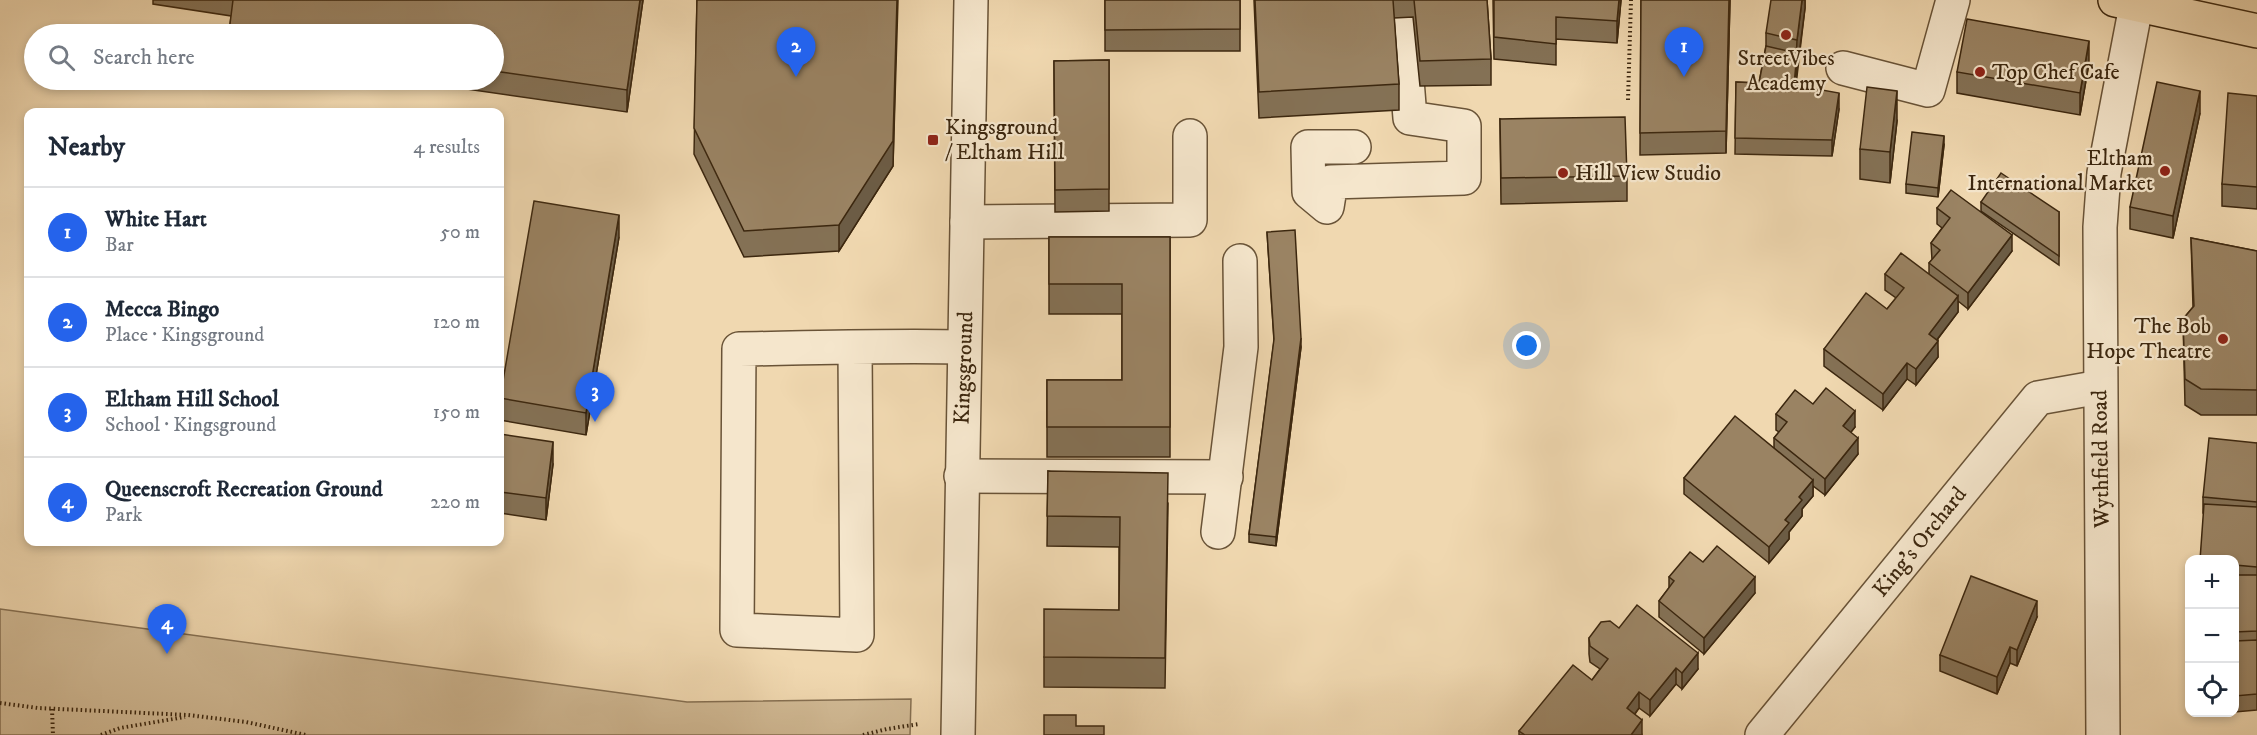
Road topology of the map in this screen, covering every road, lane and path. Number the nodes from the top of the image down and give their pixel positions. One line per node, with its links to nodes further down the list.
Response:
1 (971, 0): 12 (street, Kingsground)
2 (1631, 0): 9 (path)
3 (1953, 0): 8 (street)
4 (2125, 3): 5 (main road); 16 (street, Wythfield Road)
5 (2175, 7): 7 (main road)
6 (1402, 17): 11 (street)
7 (2257, 31)
8 (1843, 68)
9 (1628, 100)
10 (1190, 136): 12 (street)
11 (1354, 147)
12 (967, 222): 14 (street, Kingsground)
13 (1240, 261): 18 (street)
14 (964, 347): 15 (street); 17 (street, Kingsground)
15 (855, 348): 15 (street)
16 (2100, 387): 28 (street, King's Orchard); 29 (street, Wythfield Road)
17 (961, 476): 18 (street); 23 (street, Kingsground)
18 (1226, 477): 19 (street)
19 (1218, 532)
20 (0, 703): 21 (path)
21 (52, 708): 22 (path); 24 (path)
22 (191, 716): 25 (path); 26 (path)
23 (958, 727): 27 (path)
24 (52, 735)
25 (101, 735)
26 (306, 735)
27 (863, 735)
28 (1762, 735)
29 (2103, 735)

